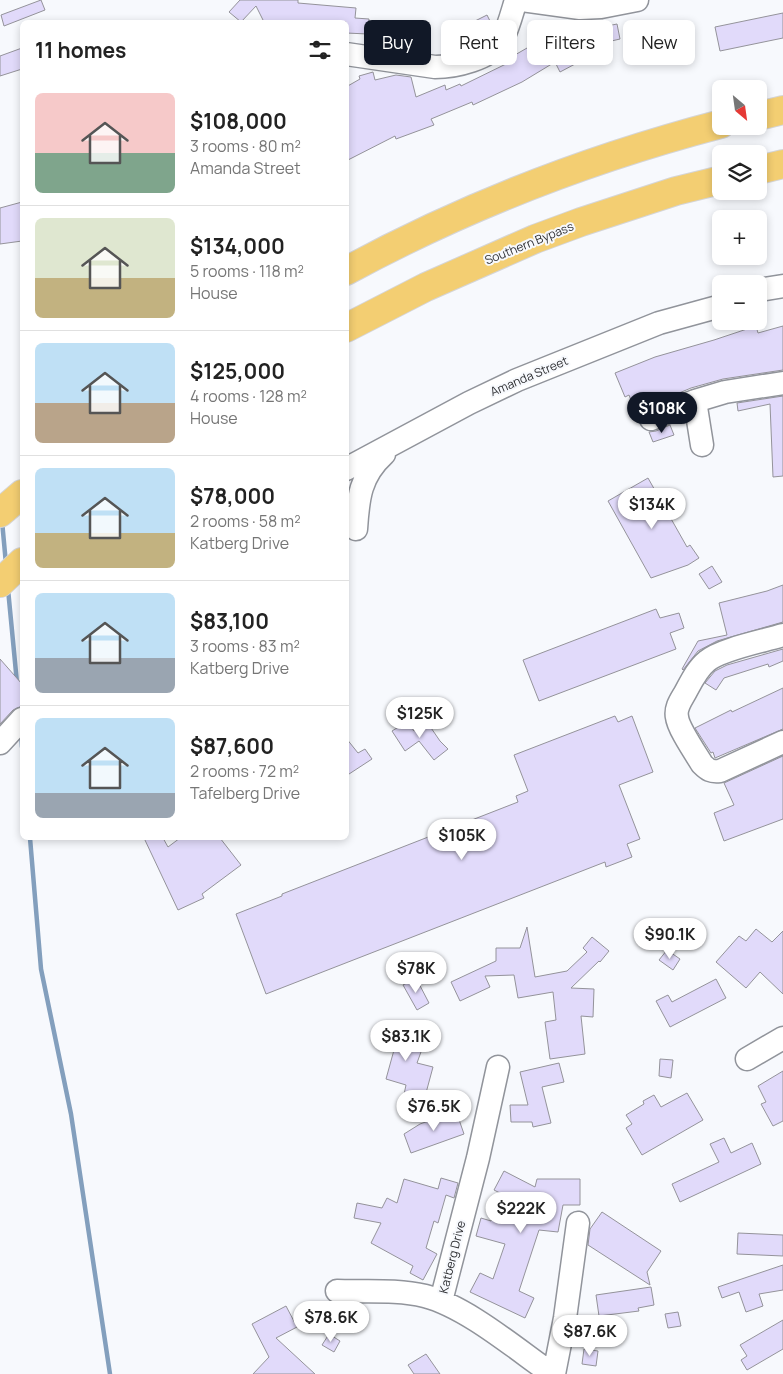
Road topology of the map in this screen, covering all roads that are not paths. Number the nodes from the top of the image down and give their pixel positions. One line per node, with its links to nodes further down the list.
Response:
1 (516, 0): 4 (street)
2 (522, 0): 3 (street)
3 (638, 0)
4 (349, 54)
5 (783, 110): 6 (highway)
6 (768, 114)
7 (712, 127): 11 (highway)
8 (783, 164): 9 (highway)
9 (767, 168)
10 (712, 182): 18 (highway, Southern Bypass)
11 (349, 269)
12 (783, 286): 13 (street)
13 (767, 289)
14 (783, 294): 15 (street)
15 (767, 297)
16 (712, 299): 24 (street, Amanda Street)
17 (712, 309): 22 (street, Amanda Street)
18 (349, 326)
19 (783, 383): 20 (street)
20 (695, 401): 21 (street); 23 (street)
21 (651, 419)
22 (398, 442): 25 (street, Amanda Street); 28 (street)
23 (702, 444)
24 (349, 454)
25 (349, 467)
26 (20, 496): 27 (highway)
27 (0, 513)
28 (350, 534)
29 (20, 564): 30 (highway)
30 (0, 583)
31 (783, 635): 35 (street)
32 (20, 720): 34 (street)
33 (20, 734): 36 (street)
34 (0, 742)
35 (783, 742)
36 (0, 756)
37 (783, 1038): 38 (street)
38 (747, 1059)
39 (498, 1067): 42 (street, Katberg Drive)
40 (578, 1223): 43 (street)
41 (337, 1291): 42 (street)
42 (441, 1301): 43 (street)
43 (553, 1374)

